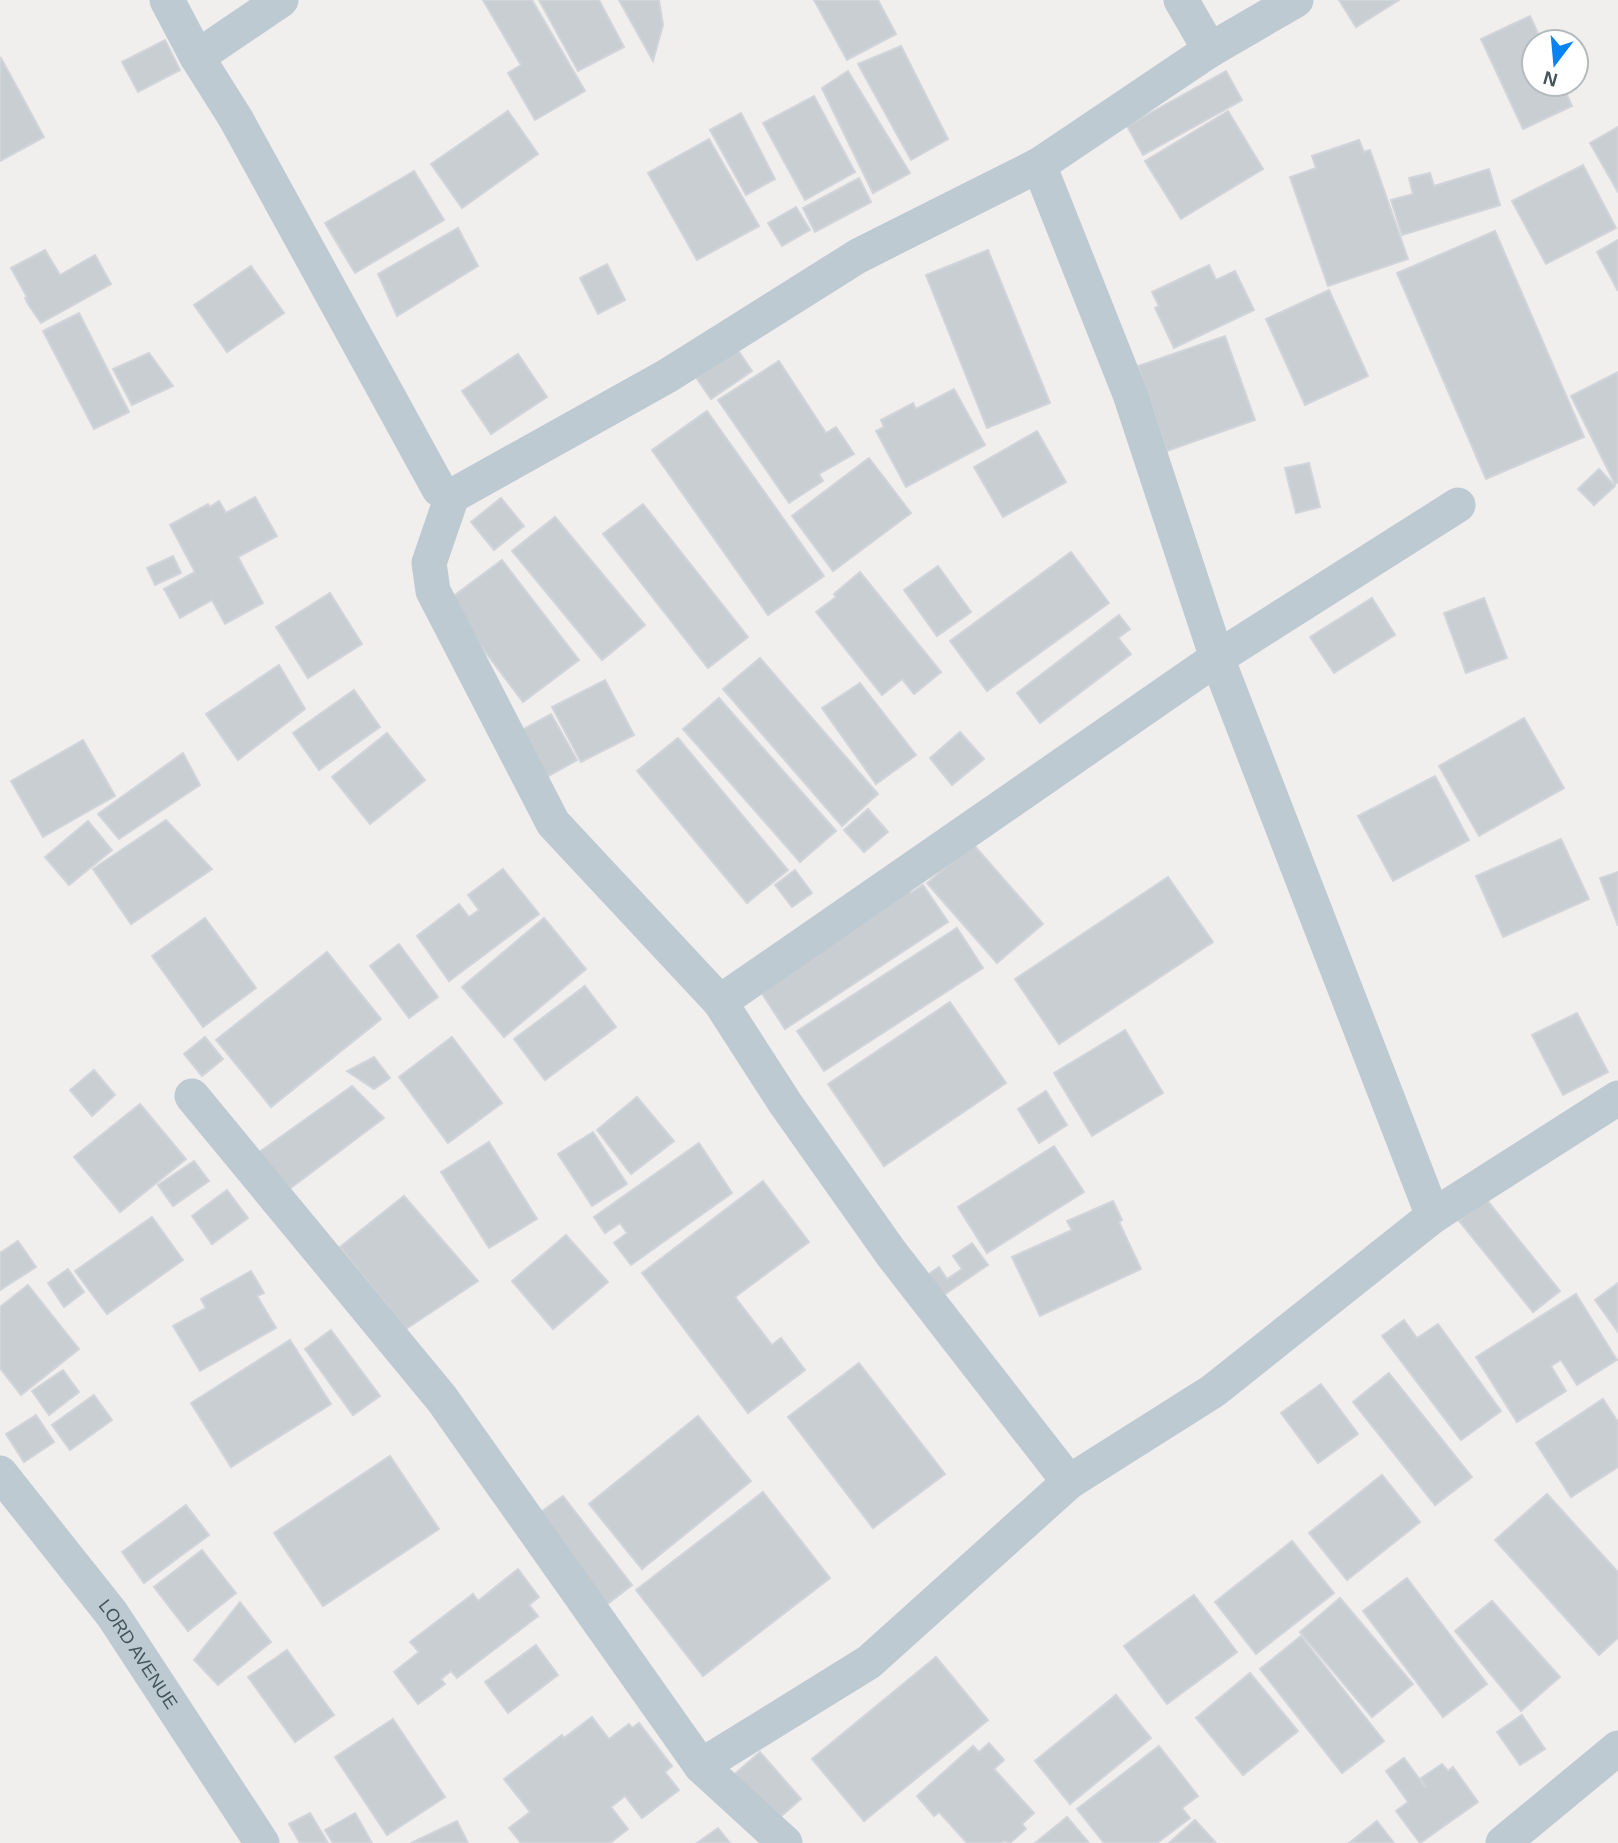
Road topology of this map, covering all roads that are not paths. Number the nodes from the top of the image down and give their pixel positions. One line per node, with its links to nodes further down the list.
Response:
1 (167, 0): 6 (street)
2 (281, 0): 6 (street)
3 (1181, 0): 5 (street)
4 (1296, 0): 5 (street)
5 (1210, 50): 7 (street)
6 (197, 57): 8 (street)
7 (1039, 165): 8 (street); 10 (street)
8 (452, 496): 11 (street)
9 (1458, 505): 10 (street)
10 (1217, 658): 11 (street); 14 (street)
11 (720, 1002): 16 (street)
12 (192, 1096): 18 (street)
13 (1618, 1098): 14 (street)
14 (1433, 1216): 16 (street)
15 (0, 1473): 19 (street, LORD AVENUE)
16 (1069, 1482): 18 (street)
17 (1618, 1748): 21 (street)
18 (701, 1766): 20 (street)
19 (262, 1843)
20 (785, 1843)
21 (1503, 1843)

